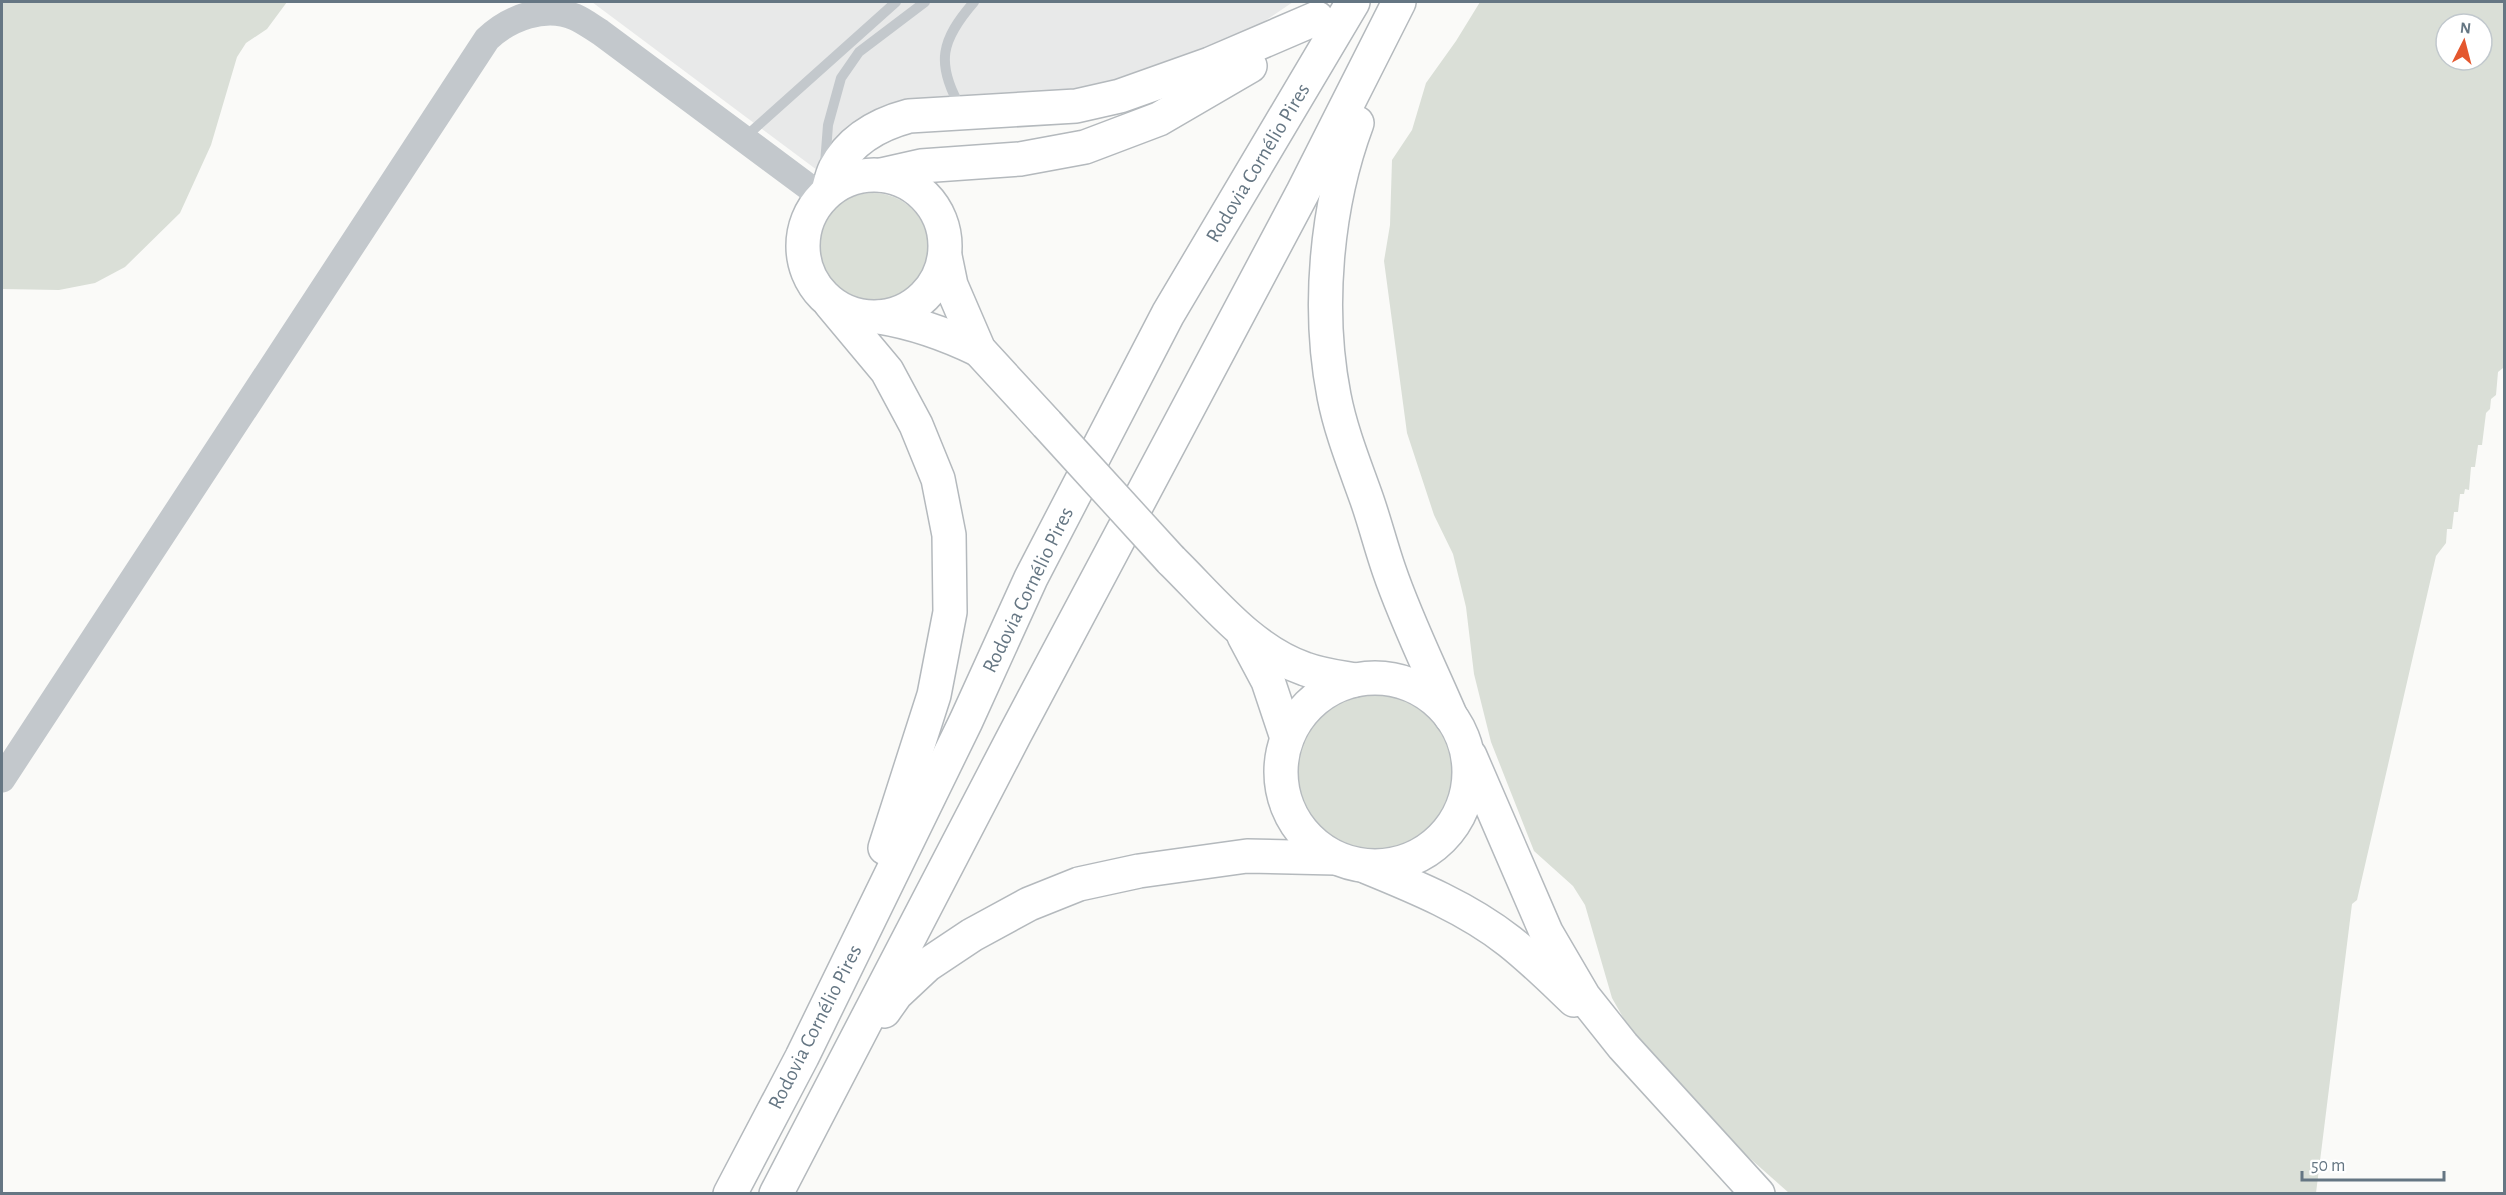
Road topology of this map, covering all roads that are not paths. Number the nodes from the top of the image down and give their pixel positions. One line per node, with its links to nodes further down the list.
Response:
1 (896, 2): 7 (lane)
2 (925, 2): 8 (lane)
3 (974, 2): 9 (lane)
4 (1353, 2): 23 (main road, Rodovia Cornélio Pires)
5 (1401, 2): 19 (main road); 25 (main road, Rodovia Cornélio Pires)
6 (1326, 10): 9 (main road); 11 (main road)
7 (850, 43): 8 (lane); 10 (lane)
8 (859, 52): 12 (lane)
9 (964, 113): 12 (main road)
10 (744, 139): 12 (street); 21 (street)
11 (881, 175): 12 (main road); 13 (main road)
12 (825, 194): 14 (main road)
13 (945, 256): 15 (main road); 16 (main road)
14 (831, 304): 15 (main road); 23 (main road)
15 (879, 317): 16 (main road)
16 (979, 350): 17 (main road, bridge)
17 (1241, 629): 18 (main road); 20 (main road)
18 (1355, 680): 19 (main road); 20 (main road)
19 (1457, 729): 22 (main road); 24 (main road)
20 (1287, 738): 22 (main road)
21 (2, 779)
22 (1349, 862): 24 (main road); 25 (main road)
23 (846, 966): 26 (main road, Rodovia Cornélio Pires)
24 (1623, 1046): 28 (main road)
25 (827, 1094): 27 (main road, Rodovia Cornélio Pires)
26 (730, 1194)
27 (776, 1194)
28 (1758, 1194)

